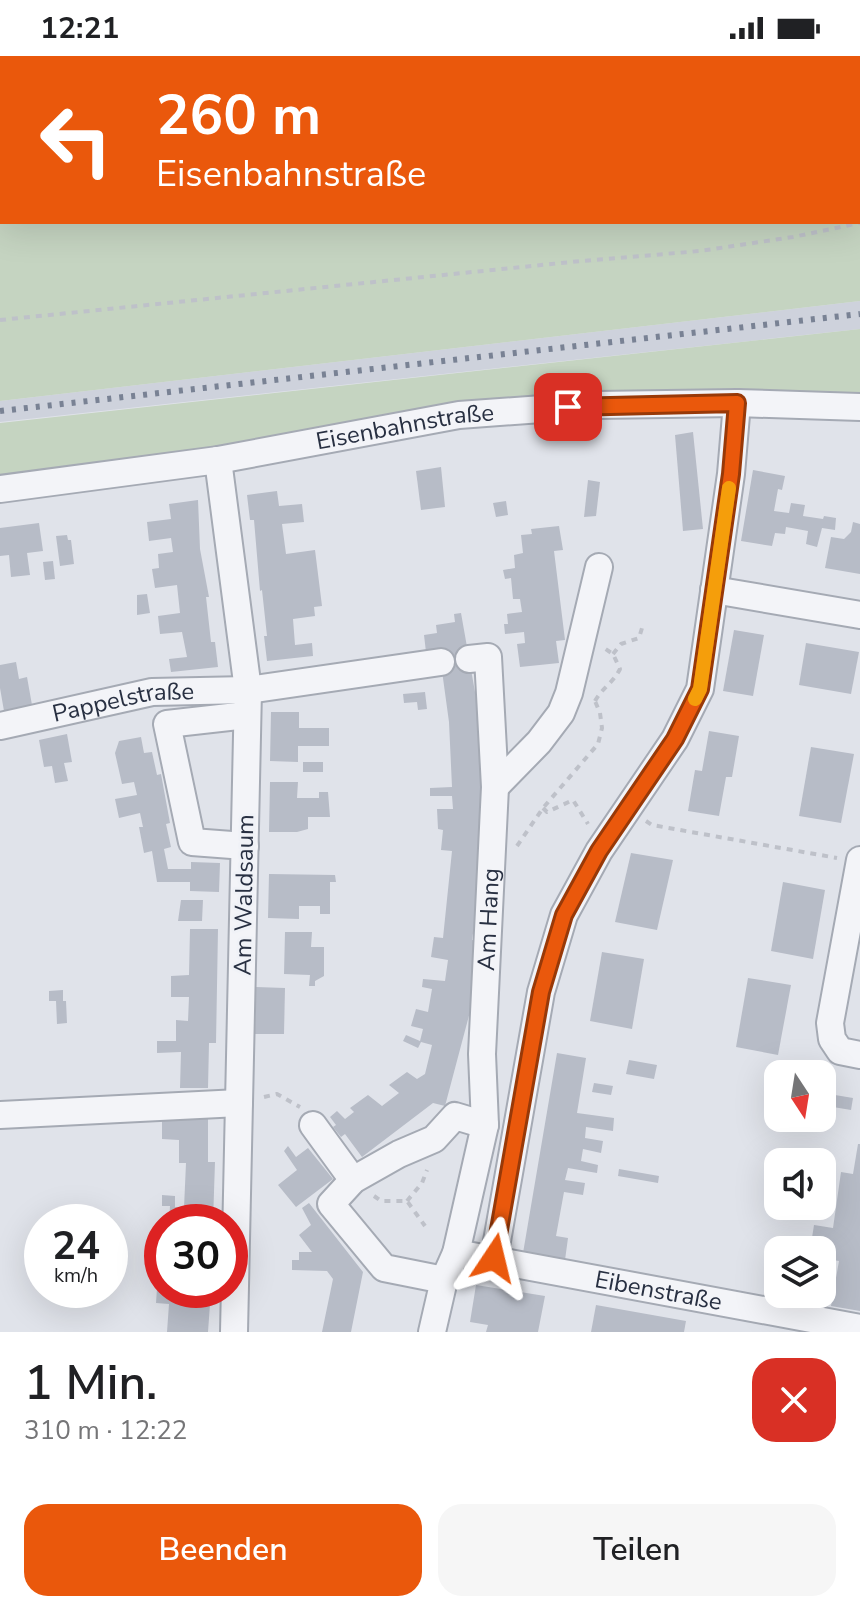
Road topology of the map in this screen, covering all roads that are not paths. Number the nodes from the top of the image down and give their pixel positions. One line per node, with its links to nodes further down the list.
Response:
1 (737, 403): 2 (street, Eisenbahnstraße); 3 (street, Eisenbahnstraße); 6 (street)
2 (860, 407)
3 (218, 460): 4 (street, Eisenbahnstraße); 10 (street, Am Waldsaum)
4 (0, 489)
5 (599, 567): 12 (street)
6 (714, 590): 7 (street); 24 (street)
7 (860, 615)
8 (469, 659): 12 (street, Am Hang)
9 (441, 662): 10 (street)
10 (248, 702): 11 (street, Pappelstraße); 13 (street, Am Waldsaum); 13 (street)
11 (0, 726)
12 (495, 787): 15 (street, Am Hang)
13 (245, 846): 17 (street, Am Waldsaum)
14 (860, 861): 16 (street)
15 (482, 1054): 19 (street, Am Hang); 21 (street, Am Hang)
16 (860, 1055)
17 (239, 1103): 18 (street); 27 (street, Am Waldsaum)
18 (0, 1115)
19 (455, 1116): 21 (street); 22 (street, Am Hang)
20 (313, 1125): 22 (street)
21 (485, 1125): 23 (street, Am Hang)
22 (353, 1180): 25 (street)
23 (456, 1253): 24 (street, Eibenstraße); 25 (street, Am Hang)
24 (494, 1258): 26 (street, Eibenstraße)
25 (444, 1280): 28 (street, Am Hang)
26 (860, 1328)
27 (234, 1332)
28 (432, 1332)

